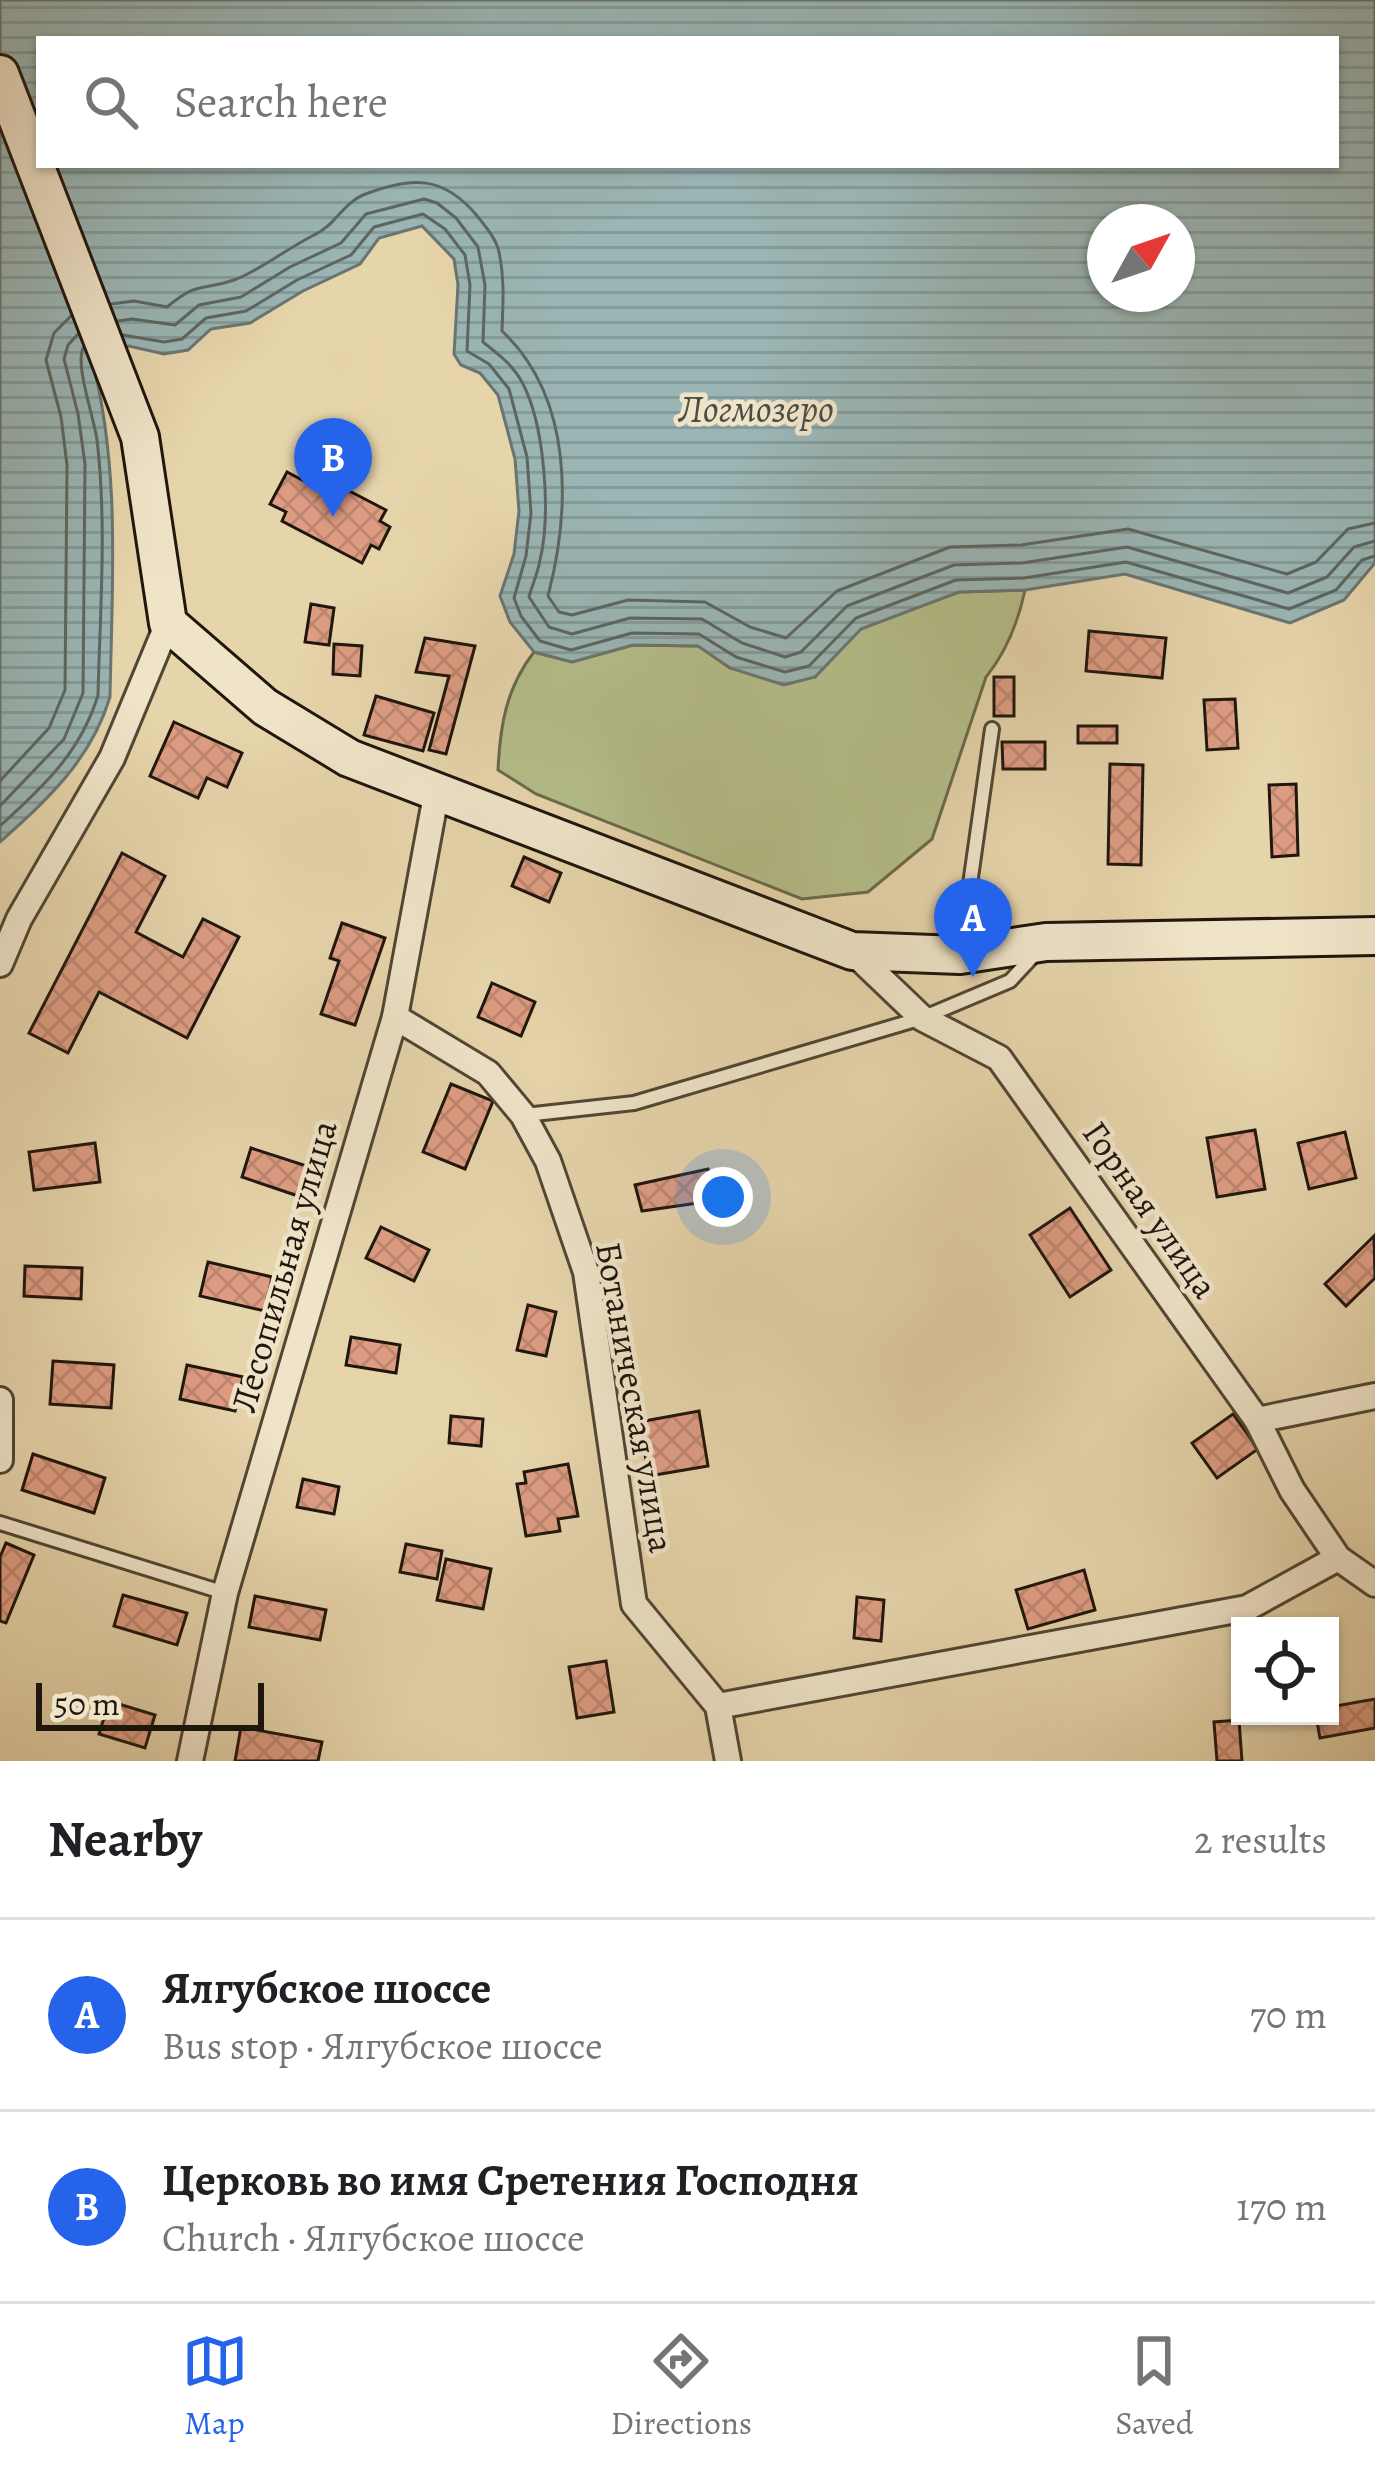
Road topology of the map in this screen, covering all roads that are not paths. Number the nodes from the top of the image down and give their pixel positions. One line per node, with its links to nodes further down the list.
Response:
1 (0, 74): 2 (street)
2 (36, 166)
3 (37, 168): 4 (street)
4 (168, 623): 6 (street); 11 (street)
5 (992, 730): 10 (lane)
6 (437, 790): 9 (street); 12 (street, Лесопильная улица)
7 (1375, 936): 8 (street)
8 (1046, 943): 10 (street); 13 (lane)
9 (852, 951): 10 (street); 13 (street, Горная улица)
10 (960, 955)
11 (0, 964)
12 (394, 1017): 14 (street, Ботаническая улица); 22 (street, Лесопильная улица)
13 (922, 1018): 14 (lane); 17 (street, Горная улица)
14 (524, 1115): 23 (street, Ботаническая улица)
15 (1375, 1396): 17 (street)
16 (0, 1400): 18 (street)
17 (1257, 1420): 20 (street, Горная улица)
18 (1, 1451)
19 (0, 1523): 22 (lane)
20 (1338, 1558): 21 (street, Горная улица); 23 (street)
21 (1375, 1584)
22 (225, 1593): 24 (street, Лесопильная улица)
23 (718, 1706): 25 (street, Ботаническая улица)
24 (190, 1761)
25 (728, 1761)

